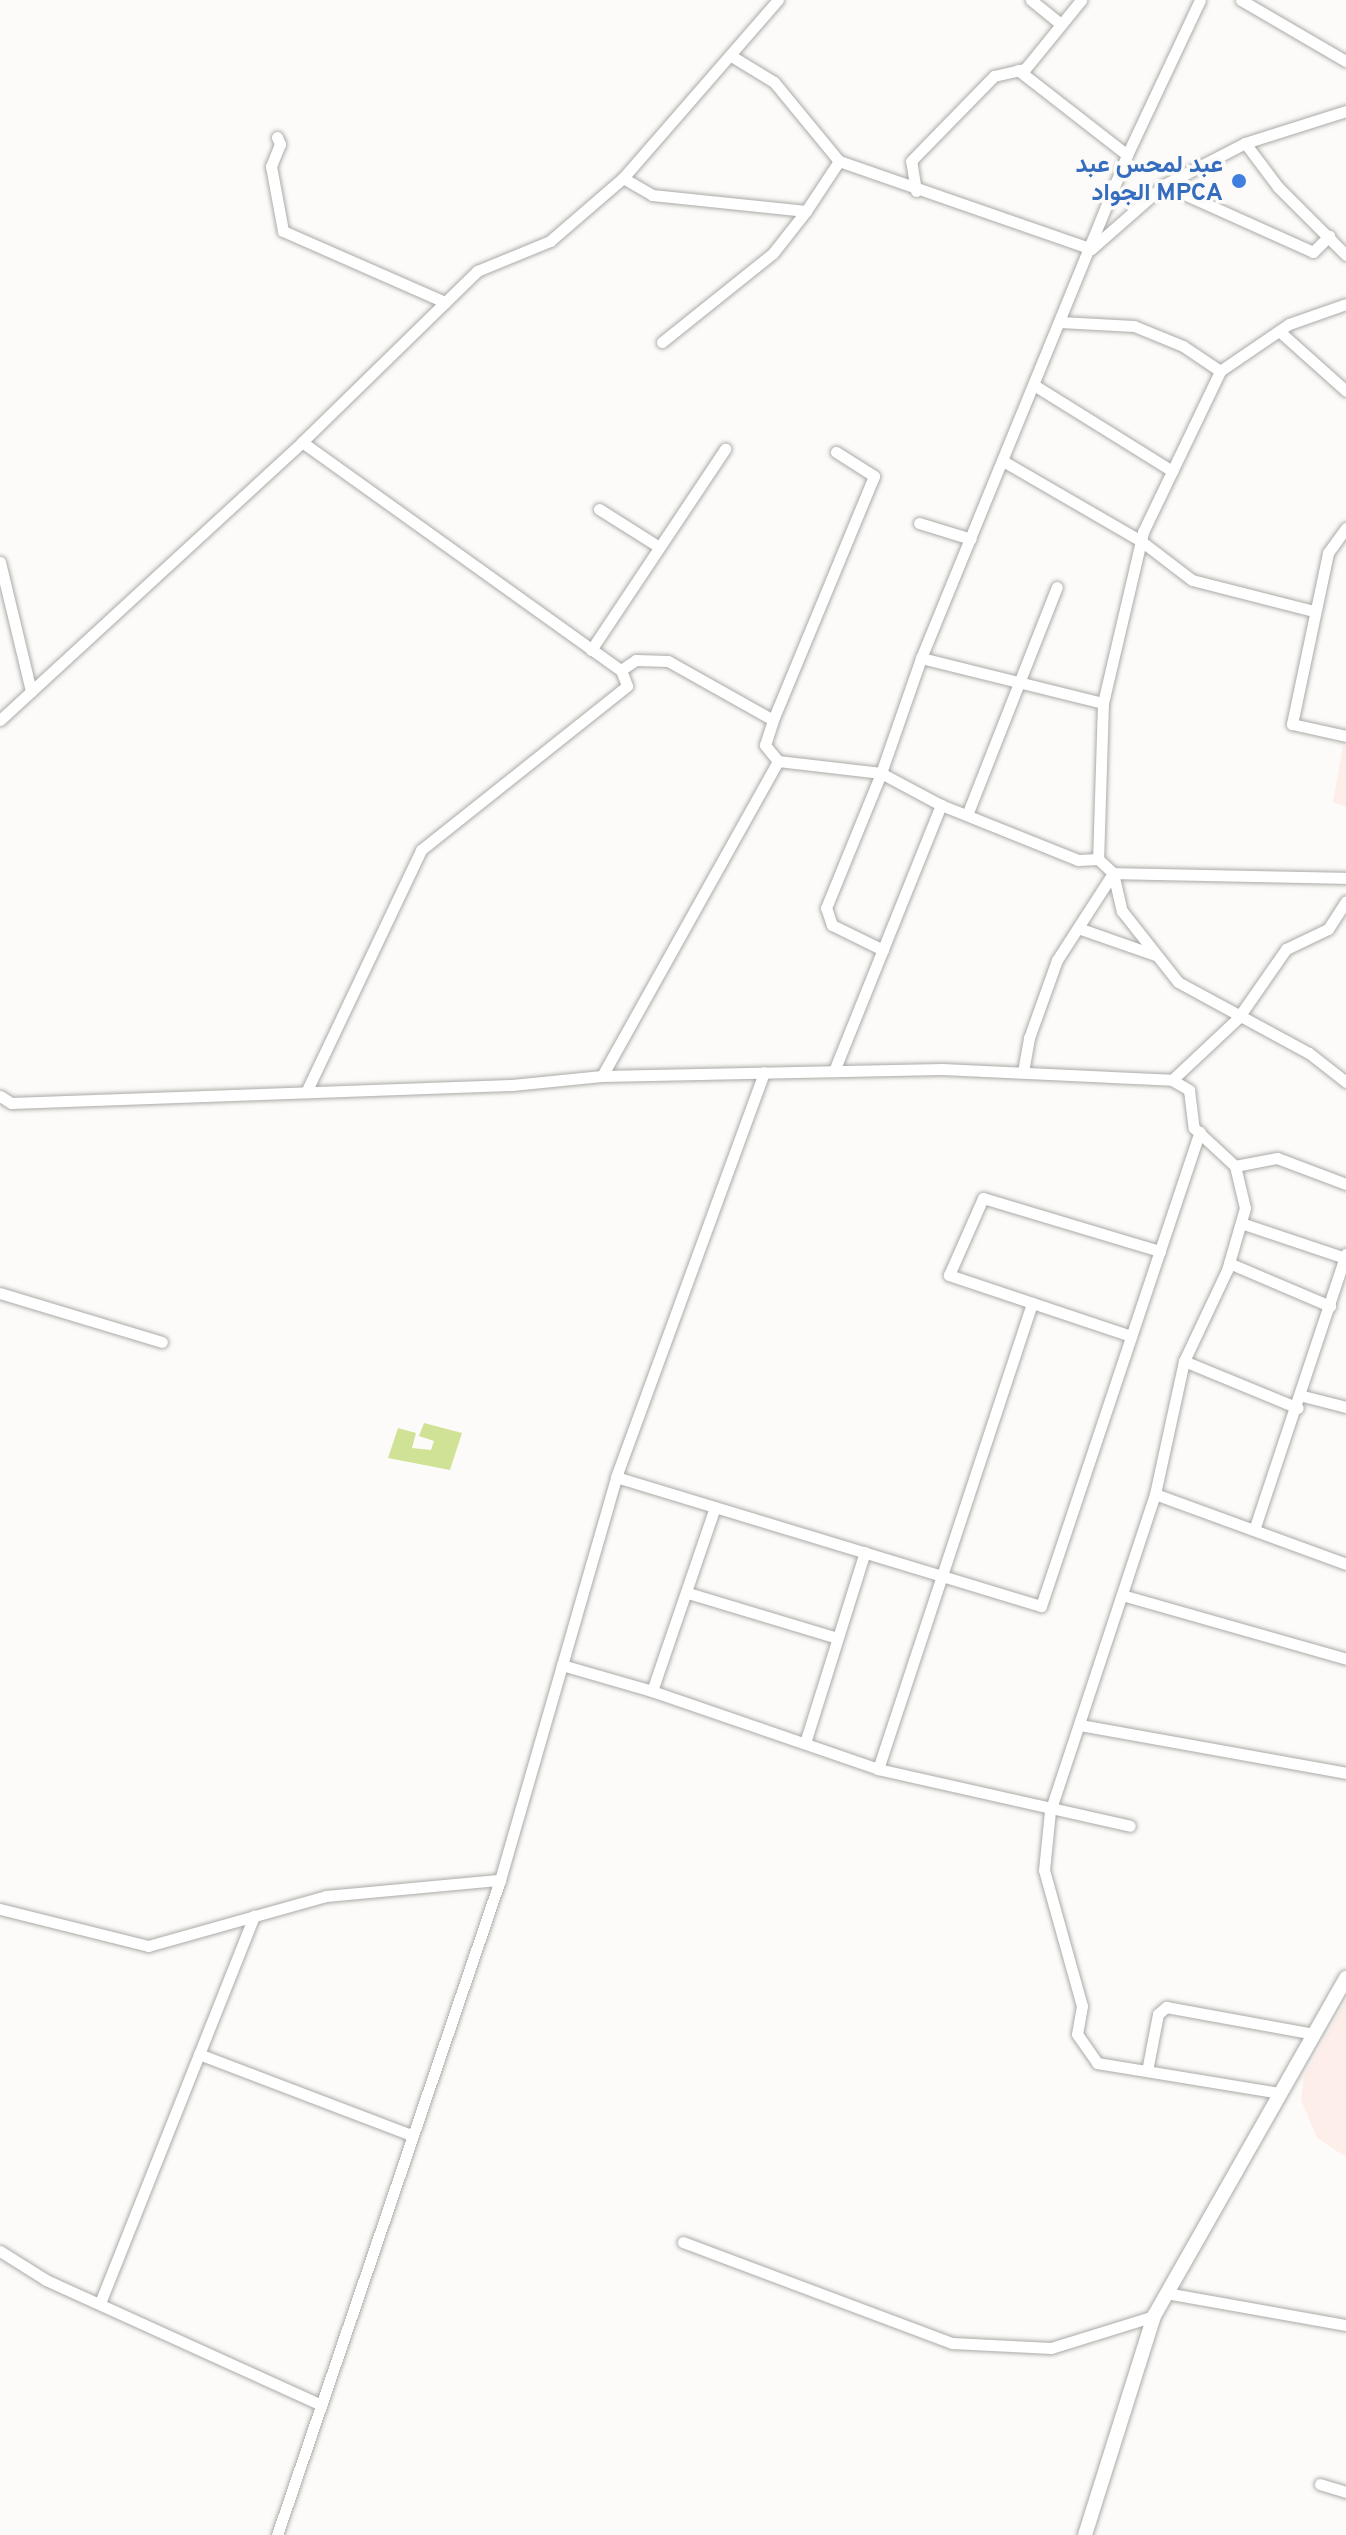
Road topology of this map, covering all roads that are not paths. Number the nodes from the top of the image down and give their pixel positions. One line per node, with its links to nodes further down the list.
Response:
1 (778, 0): 7 (street)
2 (1031, 0): 6 (street)
3 (1081, 0): 6 (street)
4 (1200, 0): 13 (street)
5 (1241, 0): 8 (street)
6 (1061, 24): 9 (street)
7 (733, 57): 14 (street); 15 (street)
8 (1346, 61)
9 (1018, 70): 13 (street); 17 (street)
10 (1346, 111): 12 (street)
11 (277, 137): 22 (street)
12 (1245, 143): 16 (street); 19 (street)
13 (1127, 155): 20 (street)
14 (839, 161): 17 (street); 18 (street)
15 (623, 178): 18 (street); 22 (street)
16 (1164, 185): 19 (street); 20 (street)
17 (916, 191): 20 (street)
18 (806, 211): 26 (street)
19 (1329, 236): 21 (street)
20 (1091, 249): 24 (street)
21 (1346, 255)
22 (445, 302): 30 (street)
23 (1346, 304): 25 (street)
24 (1060, 322): 27 (street); 28 (street)
25 (1279, 331): 27 (street); 29 (street)
26 (662, 342)
27 (1220, 371): 34 (street)
28 (1034, 385): 33 (street); 34 (street)
29 (1346, 391)
30 (302, 442): 44 (street); 48 (street)
31 (725, 449): 40 (street)
32 (836, 452): 51 (street)
33 (1003, 461): 38 (street); 39 (street)
34 (1172, 471): 39 (street)
35 (599, 509): 40 (street)
36 (919, 523): 38 (street)
37 (1346, 528): 43 (street)
38 (971, 539): 45 (street)
39 (1141, 541): 43 (street); 49 (street)
40 (659, 547): 44 (street)
41 (0, 562): 48 (street)
42 (1057, 587): 47 (street)
43 (1314, 611): 52 (street)
44 (591, 650): 46 (street)
45 (921, 658): 47 (street); 54 (street)
46 (621, 670): 51 (street); 71 (street)
47 (1020, 683): 49 (street); 56 (street)
48 (31, 691): 50 (street)
49 (1103, 703): 57 (street)
50 (0, 720)
51 (773, 720): 53 (street)
52 (1346, 736)
53 (778, 761): 54 (street); 68 (street)
54 (881, 773): 55 (street); 62 (street)
55 (941, 805): 56 (street); 62 (street)
56 (967, 815): 57 (street)
57 (1098, 859): 58 (street)
58 (1113, 873): 59 (street); 61 (street); 63 (street)
59 (1346, 878)
60 (1346, 901): 64 (street)
61 (1078, 928): 63 (street); 67 (street)
62 (883, 950): 65 (street)
63 (1155, 955): 64 (street)
64 (1238, 1018): 69 (street); 70 (street)
65 (834, 1071): 66 (street); 67 (street)
66 (764, 1072): 68 (street); 89 (street)
67 (1023, 1072): 69 (street)
68 (602, 1076): 71 (street)
69 (1172, 1080): 73 (street)
70 (1346, 1082)
71 (306, 1092): 72 (street)
72 (4, 1101)
73 (1200, 1132): 74 (street); 77 (street)
74 (1235, 1166): 75 (street); 76 (street)
75 (1346, 1184)
76 (1241, 1223): 78 (street); 79 (street)
77 (1160, 1251): 81 (street); 83 (street)
78 (1345, 1256): 82 (street)
79 (1229, 1263): 82 (street); 85 (street)
80 (0, 1293): 84 (street)
81 (1032, 1303): 83 (street); 95 (street)
82 (1330, 1306): 86 (street)
83 (1131, 1336): 95 (street)
84 (162, 1342)
85 (1184, 1361): 88 (street); 90 (street)
86 (1303, 1396): 87 (street); 88 (street)
87 (1346, 1407)
88 (1298, 1408): 92 (street)
89 (616, 1477): 91 (street); 100 (street)
90 (1155, 1494): 92 (street); 97 (street)
91 (715, 1507): 93 (street); 96 (street)
92 (1254, 1530): 94 (street)
93 (865, 1552): 95 (street); 98 (street)
94 (1346, 1564)
95 (938, 1575): 104 (street)
96 (688, 1593): 98 (street); 101 (street)
97 (1122, 1595): 99 (street); 102 (street)
98 (837, 1638): 103 (street)
99 (1346, 1659)
100 (562, 1665): 101 (street); 108 (street)
101 (652, 1691): 103 (street)
102 (1080, 1725): 105 (street); 106 (street)
103 (805, 1743): 104 (street)
104 (878, 1769): 106 (street)
105 (1346, 1773)
106 (1050, 1811): 107 (street); 114 (street)
107 (1130, 1826)
108 (500, 1880): 110 (street); 116 (street)
109 (0, 1909): 110 (street)
110 (254, 1916): 113 (street)
111 (1346, 1978): 112 (street)
112 (1314, 2034): 114 (street); 115 (street)
113 (199, 2054): 116 (street); 120 (street)
114 (1147, 2071): 115 (street)
115 (1281, 2093): 119 (street)
116 (411, 2135): 123 (street)
117 (683, 2242): 121 (street)
118 (0, 2251): 120 (street)
119 (1166, 2293): 121 (street); 122 (street)
120 (100, 2303): 123 (street)
121 (1154, 2316): 127 (street)
122 (1346, 2325)
123 (319, 2404): 126 (street)
124 (1320, 2484): 125 (street)
125 (1346, 2492)
126 (277, 2535)
127 (1085, 2535)

